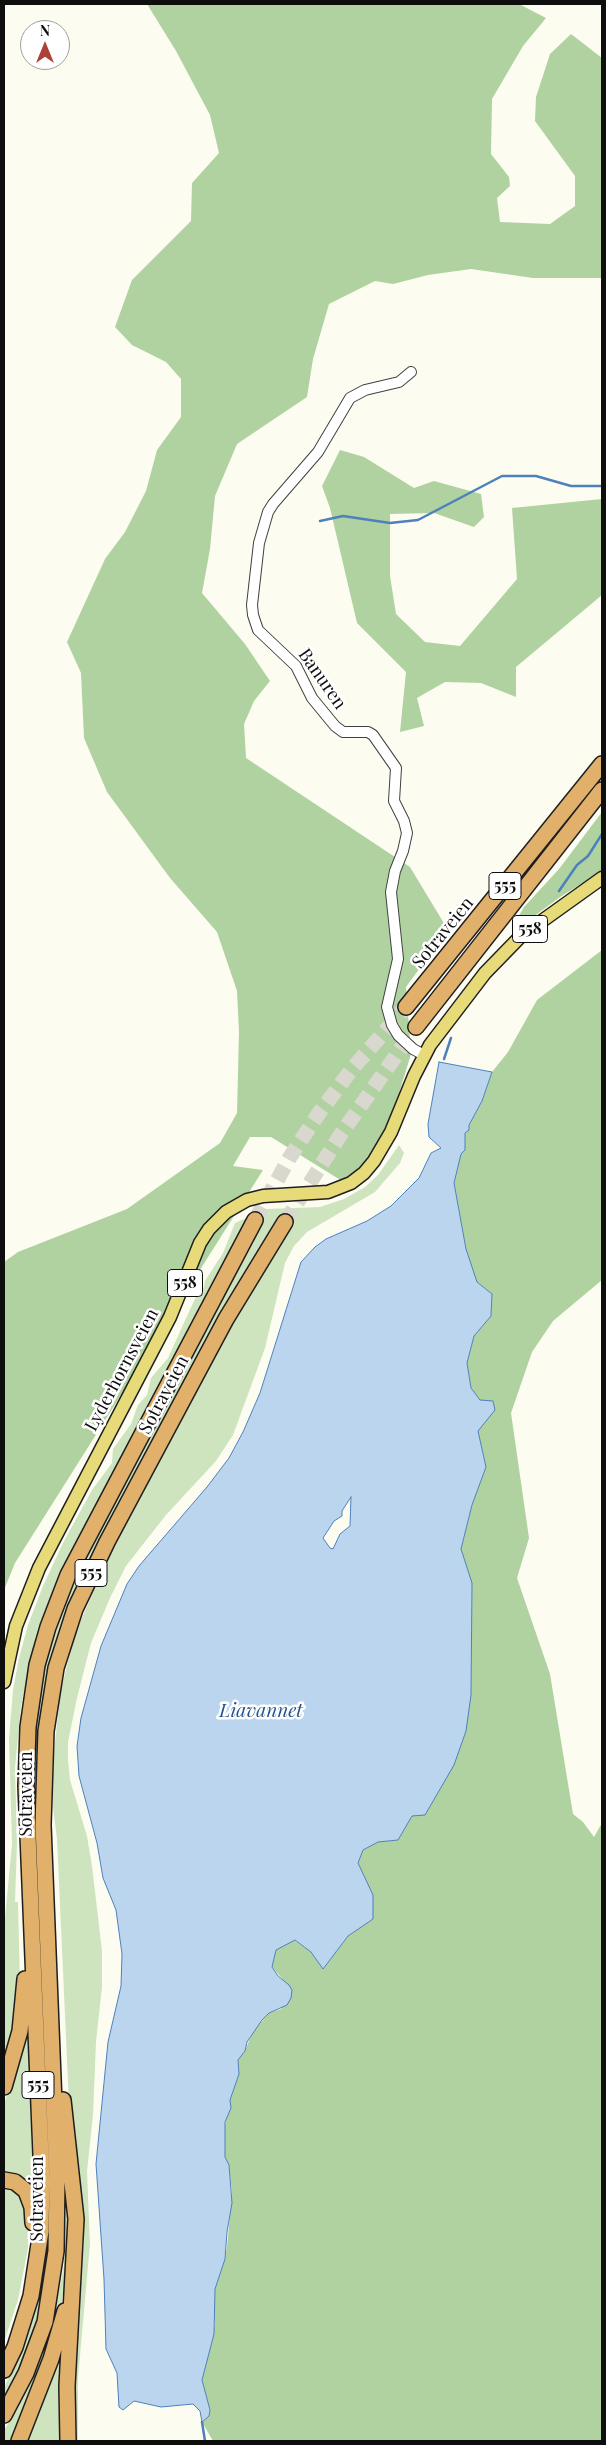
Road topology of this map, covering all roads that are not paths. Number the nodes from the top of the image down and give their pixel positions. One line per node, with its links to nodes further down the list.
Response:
1 (411, 372): 7 (street, Banuren)
2 (602, 764): 5 (highway, Sotraveien / 555)
3 (602, 790): 6 (highway, Sotraveien / 555)
4 (602, 878): 7 (main road, Lyderhornsveien / 558)
5 (406, 1008)
6 (416, 1027)
7 (424, 1055): 10 (main road, Lyderhornsveien / 558)
8 (255, 1220): 11 (highway, Sotraveien / 555)
9 (285, 1222): 12 (highway, Sotraveien / 555)
10 (4, 1682)
11 (28, 1852): 13 (highway, 555); 16 (highway, Sotraveien / 555)
12 (50, 1967): 15 (highway, 555); 18 (highway, Sotraveien / 555)
13 (4, 2087)
14 (4, 2180): 16 (highway, 555)
15 (74, 2271): 19 (highway, 555); 20 (highway, 555)
16 (25, 2317): 17 (highway, Sotraveien / 555)
17 (4, 2370)
18 (4, 2415)
19 (19, 2441)
20 (68, 2441)

